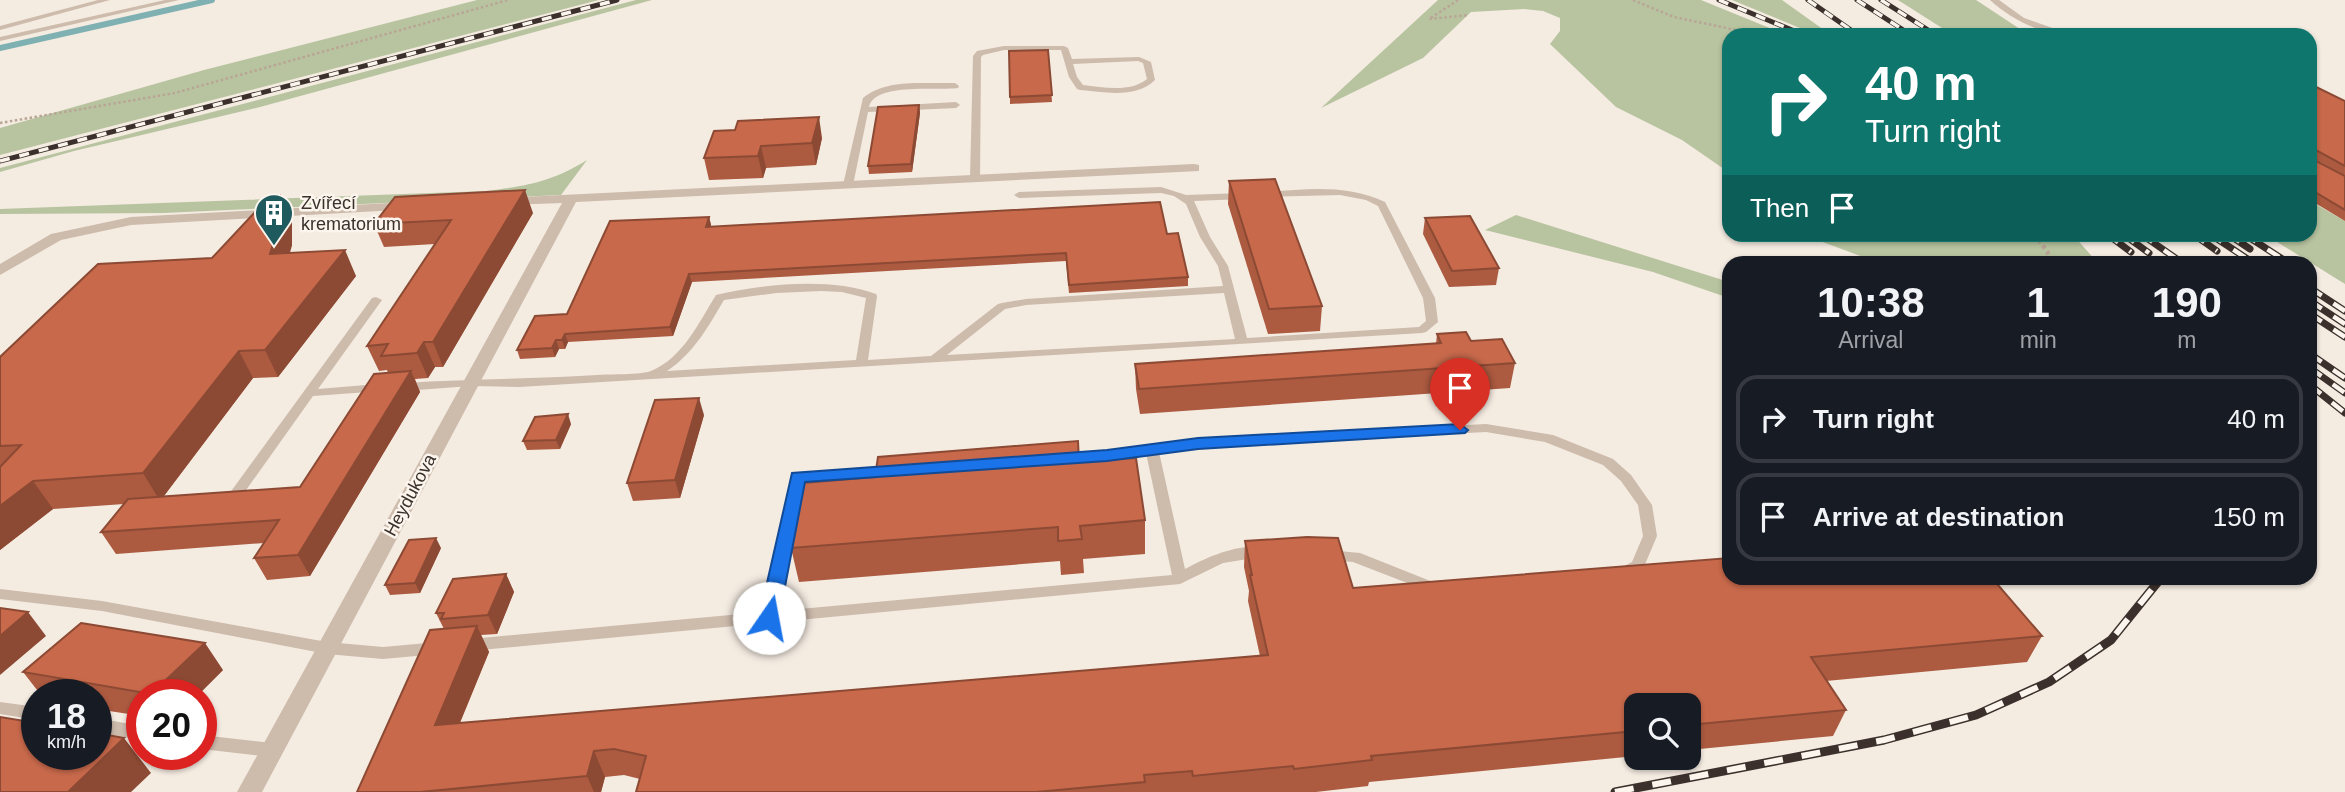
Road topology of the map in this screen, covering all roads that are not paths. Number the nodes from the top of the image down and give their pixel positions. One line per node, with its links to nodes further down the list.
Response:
1 (106, 0): 4 (lane)
2 (175, 0): 6 (lane)
3 (1994, 0): 5 (lane)
4 (0, 27)
5 (2046, 28)
6 (0, 39)
7 (1068, 62): 7 (lane); 12 (lane)
8 (956, 86): 10 (lane)
9 (956, 106): 10 (lane)
10 (864, 110): 13 (lane)
11 (1194, 169): 12 (street)
12 (975, 179): 13 (street)
13 (848, 185): 15 (street)
14 (1019, 195): 16 (lane)
15 (571, 198): 17 (street); 26 (street, Heydukova)
16 (1185, 198): 20 (lane); 22 (lane)
17 (488, 202)
18 (420, 206): 19 (street)
19 (0, 271)
20 (1229, 289): 22 (lane); 23 (lane)
21 (376, 300): 27 (lane)
22 (1242, 342): 23 (lane)
23 (934, 360): 24 (lane)
24 (861, 364): 25 (lane); 25 (lane)
25 (653, 376): 26 (lane)
26 (471, 382): 27 (lane); 39 (street, Heydukova)
27 (309, 393): 31 (lane)
28 (1152, 450): 29 (lane); 34 (lane); 35 (lane)
29 (1053, 459)
30 (905, 469): 38 (lane)
31 (229, 504)
32 (1276, 551): 34 (lane)
33 (1314, 553): 36 (lane)
34 (1180, 579): 38 (lane)
35 (1609, 581)
36 (1445, 592)
37 (0, 594): 39 (lane)
38 (769, 618): 39 (lane)
39 (327, 649): 43 (street, Heydukova)
40 (0, 708): 41 (lane)
41 (21, 711)
42 (217, 744): 43 (lane)
43 (272, 750): 44 (street, Heydukova)
44 (250, 792)

